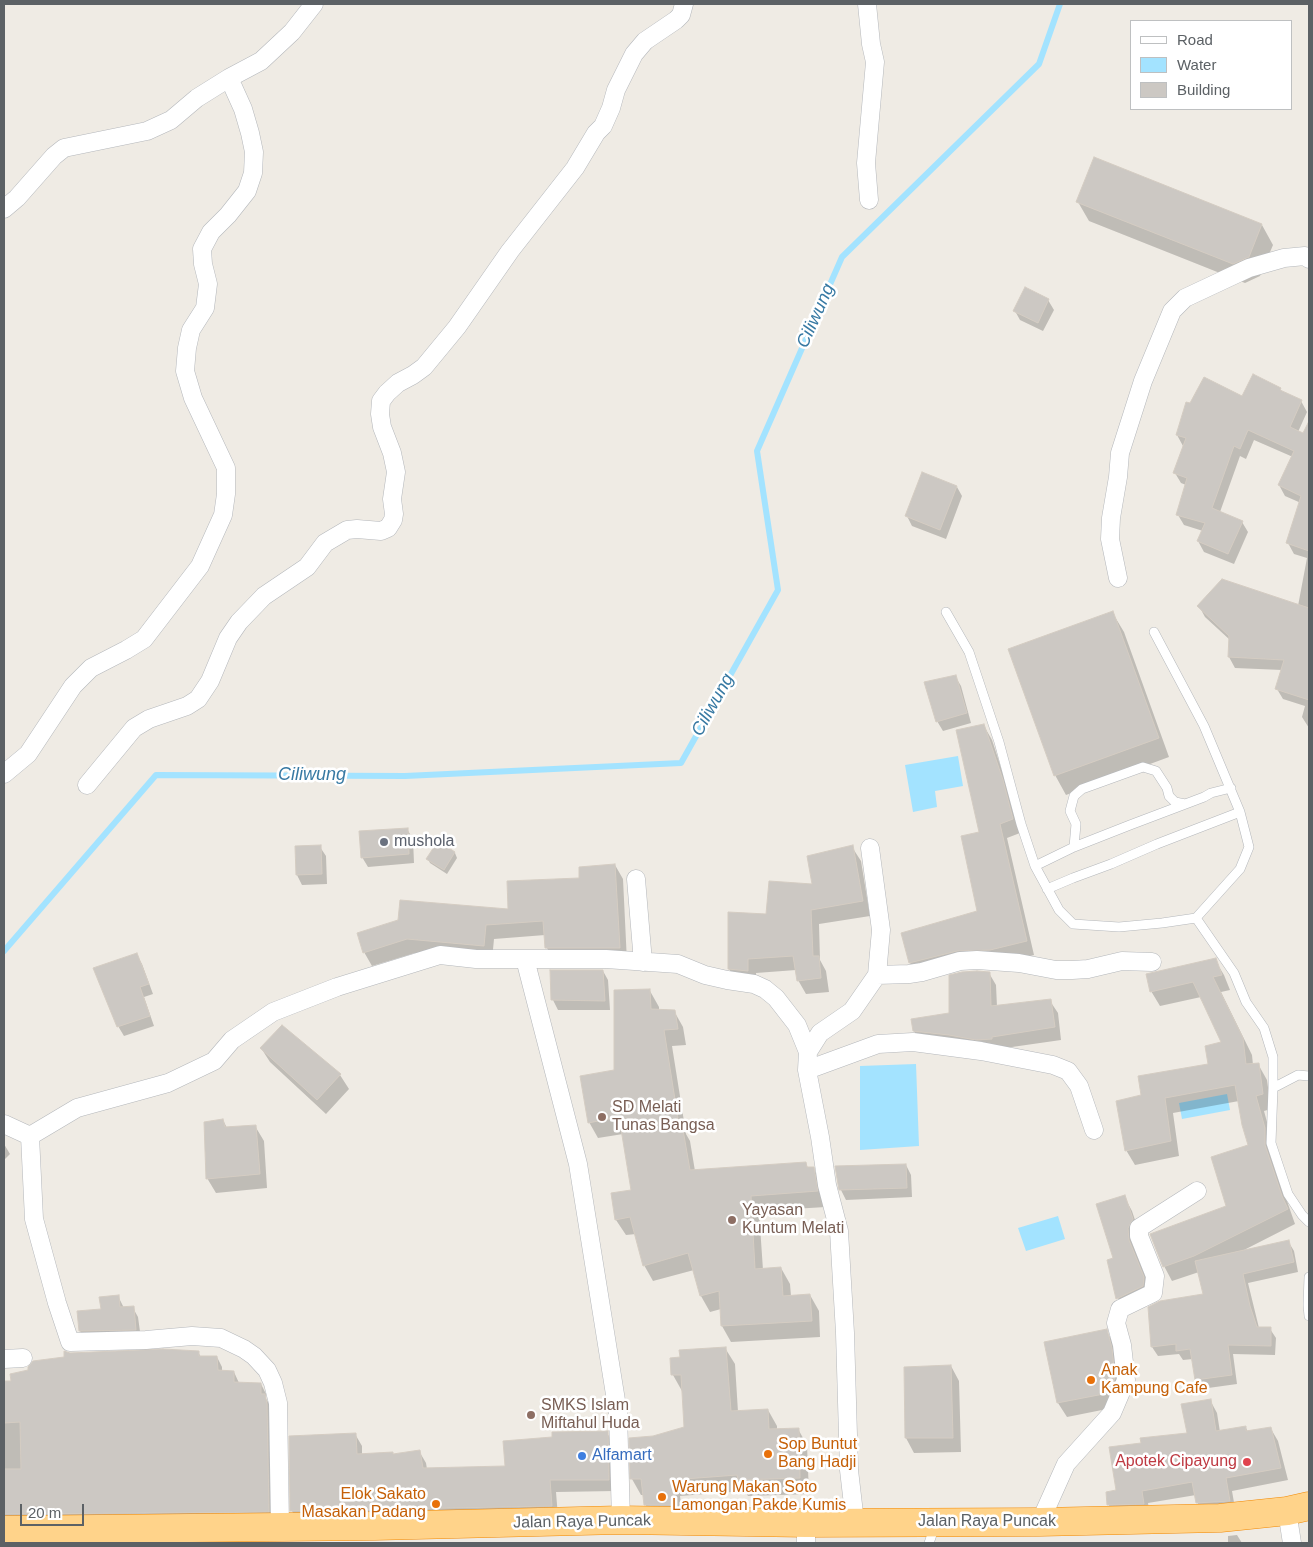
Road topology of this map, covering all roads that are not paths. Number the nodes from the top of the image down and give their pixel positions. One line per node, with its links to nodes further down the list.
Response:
1 (314, 4): 4 (street)
2 (684, 4): 12 (street)
3 (867, 4): 5 (street)
4 (228, 78): 6 (street); 11 (street)
5 (869, 200)
6 (4, 209)
7 (1309, 259): 8 (street)
8 (1118, 578)
9 (946, 612): 18 (lane)
10 (1154, 632): 13 (lane)
11 (4, 774)
12 (87, 785)
13 (1231, 788): 14 (lane); 15 (lane)
14 (1186, 804): 16 (lane); 16 (lane)
15 (1240, 812): 20 (lane); 21 (lane)
16 (1074, 847): 18 (lane)
17 (870, 848): 25 (street)
18 (1035, 866): 20 (lane)
19 (636, 879): 23 (street)
20 (1047, 889): 21 (lane)
21 (1196, 918): 29 (lane)
22 (525, 959): 23 (street); 32 (street); 41 (street)
23 (643, 962): 26 (street)
24 (1152, 962): 25 (street)
25 (877, 975): 26 (street)
26 (808, 1052): 27 (street)
27 (807, 1070): 31 (street); 42 (street)
28 (1309, 1076): 29 (lane)
29 (1273, 1088): 34 (lane)
30 (4, 1124): 32 (street)
31 (1094, 1130)
32 (30, 1136): 44 (street)
33 (1197, 1191): 43 (street)
34 (1309, 1222)
35 (1309, 1277): 36 (lane)
36 (1309, 1305): 37 (lane)
37 (1309, 1316)
38 (23, 1358): 39 (street)
39 (4, 1359)
40 (1298, 1508): 43 (highway, Jalan Raya Puncak); 49 (street)
41 (621, 1520): 44 (highway, Jalan Raya Puncak); 46 (highway, Jalan Raya Puncak)
42 (855, 1522): 46 (highway, Jalan Raya Puncak); 47 (highway, Jalan Raya Puncak)
43 (1040, 1522): 47 (highway, Jalan Raya Puncak)
44 (280, 1526): 48 (highway, Jalan Raya Puncak)
45 (4, 1530): 48 (highway, Jalan Raya Puncak)
46 (806, 1533)
47 (932, 1533)
48 (223, 1535)
49 (1292, 1543)

